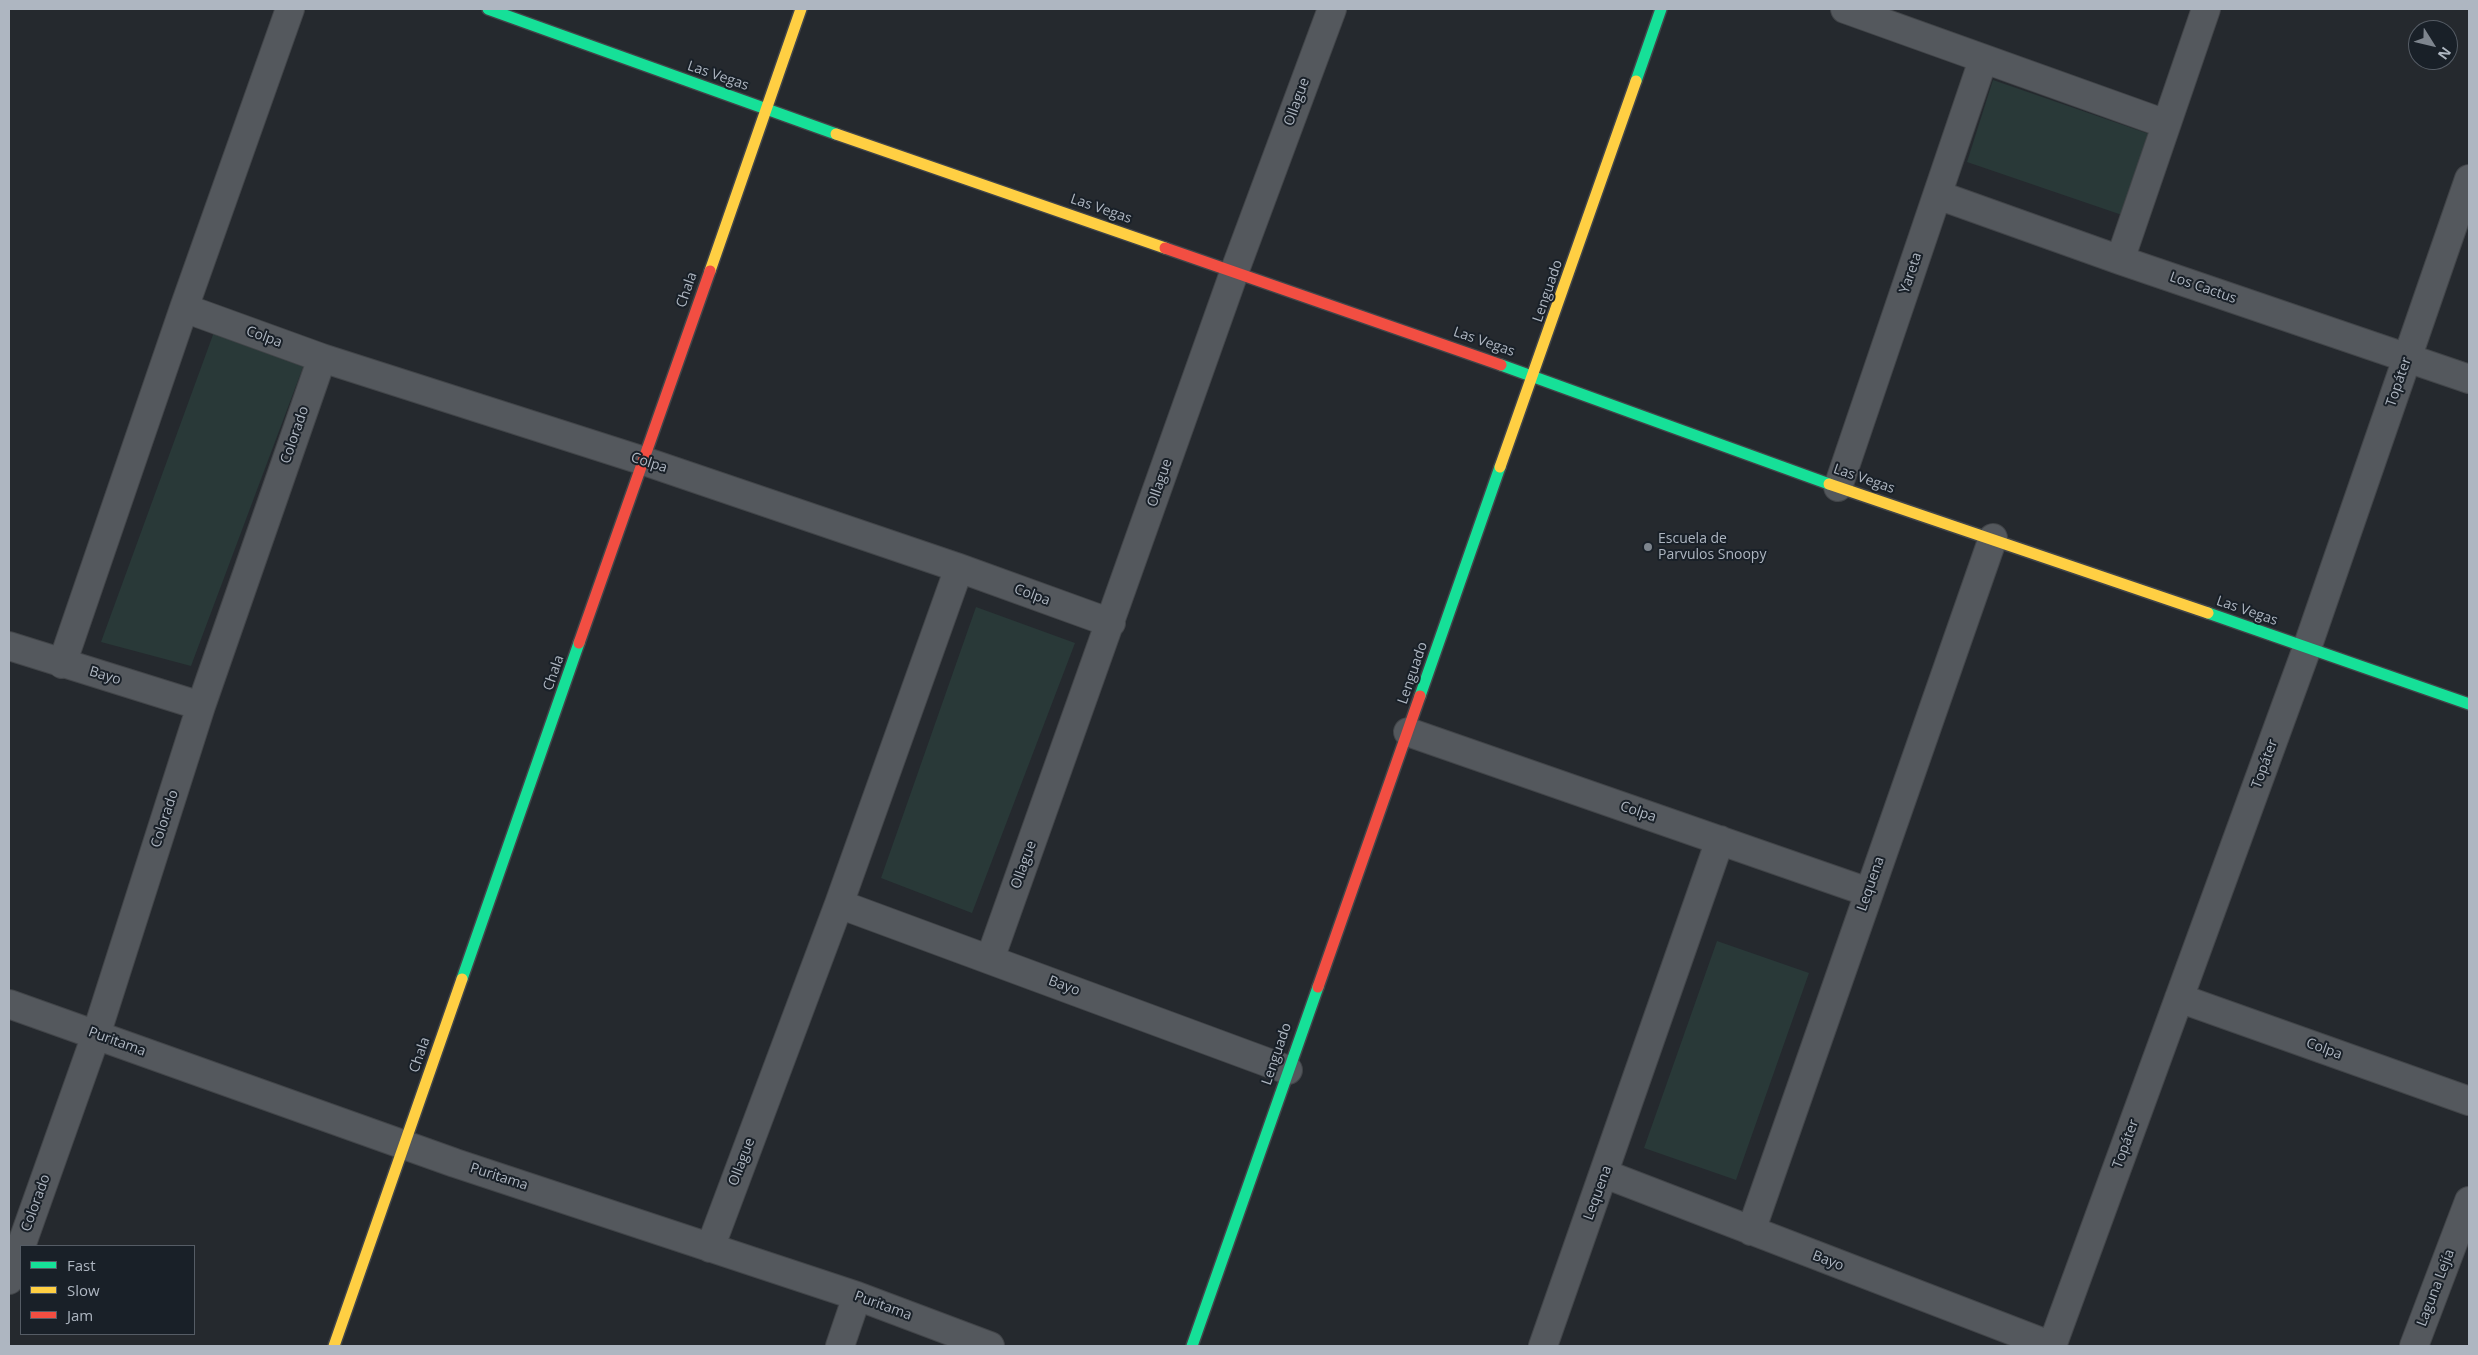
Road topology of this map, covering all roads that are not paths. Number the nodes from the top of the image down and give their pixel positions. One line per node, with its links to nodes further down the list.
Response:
1 (290, 9): 15 (street)
2 (488, 9): 9 (street, Las Vegas)
3 (802, 9): 9 (street, Chala)
4 (1332, 9): 14 (street, Ollague)
5 (1661, 9): 18 (street, Lenguado)
6 (1845, 9): 8 (street)
7 (2206, 9): 10 (street)
8 (1983, 60): 10 (street); 12 (street, Yareta)
9 (767, 108): 14 (street, Las Vegas); 20 (street, Chala)
10 (2166, 124): 13 (street)
11 (2469, 179): 17 (street, Topáter)
12 (1938, 195): 13 (street, Los Cactus); 21 (street, Yareta)
13 (2120, 260): 17 (street, Los Cactus)
14 (1235, 270): 18 (street, Las Vegas); 24 (street, Ollague)
15 (184, 308): 16 (street, Colpa); 27 (street)
16 (322, 358): 20 (street, Colpa); 29 (street, Colorado)
17 (2407, 358): 19 (street, Los Cactus); 26 (street, Topáter)
18 (1534, 376): 21 (street, Las Vegas); 30 (street, Lenguado)
19 (2469, 379)
20 (644, 461): 23 (street, Colpa); 40 (street, Chala)
21 (1838, 487): 22 (street, Las Vegas)
22 (1993, 538): 26 (street, Las Vegas); 32 (street, Lequena)
23 (959, 568): 24 (street, Colpa); 33 (street, Ollague)
24 (1111, 623): 34 (street, Ollague)
25 (9, 646): 27 (street, Bayo)
26 (2307, 648): 28 (street, Las Vegas); 35 (street, Topáter)
27 (62, 664): 29 (street, Bayo)
28 (2469, 704)
29 (200, 706): 37 (street, Colorado)
30 (1408, 732): 31 (street, Colpa); 38 (street, Lenguado)
31 (1720, 840): 32 (street, Colpa); 41 (street, Lequena)
32 (1868, 892): 43 (street, Lequena)
33 (839, 904): 34 (street, Bayo); 45 (street, Ollague)
34 (990, 959): 38 (street, Bayo)
35 (2180, 998): 39 (street, Colpa); 54 (street, Topáter)
36 (9, 1004): 37 (street, Puritama)
37 (96, 1035): 40 (street, Puritama); 44 (street, Colorado)
38 (1288, 1070): 52 (street, Lenguado)
39 (2469, 1101)
40 (405, 1144): 45 (street, Puritama); 49 (street, Chala)
41 (1605, 1174): 43 (street, Bayo); 53 (street, Lequena)
42 (2469, 1201): 55 (street, Laguna Lejía)
43 (1751, 1231): 54 (street, Bayo)
44 (21, 1245)
45 (710, 1248): 48 (street, Puritama)
46 (20, 1249): 47 (street, Colorado)
47 (9, 1280)
48 (857, 1296): 50 (street); 51 (street, Puritama)
49 (334, 1346)
50 (840, 1346)
51 (990, 1346)
52 (1192, 1346)
53 (1543, 1346)
54 (2052, 1346)
55 (2414, 1346)

